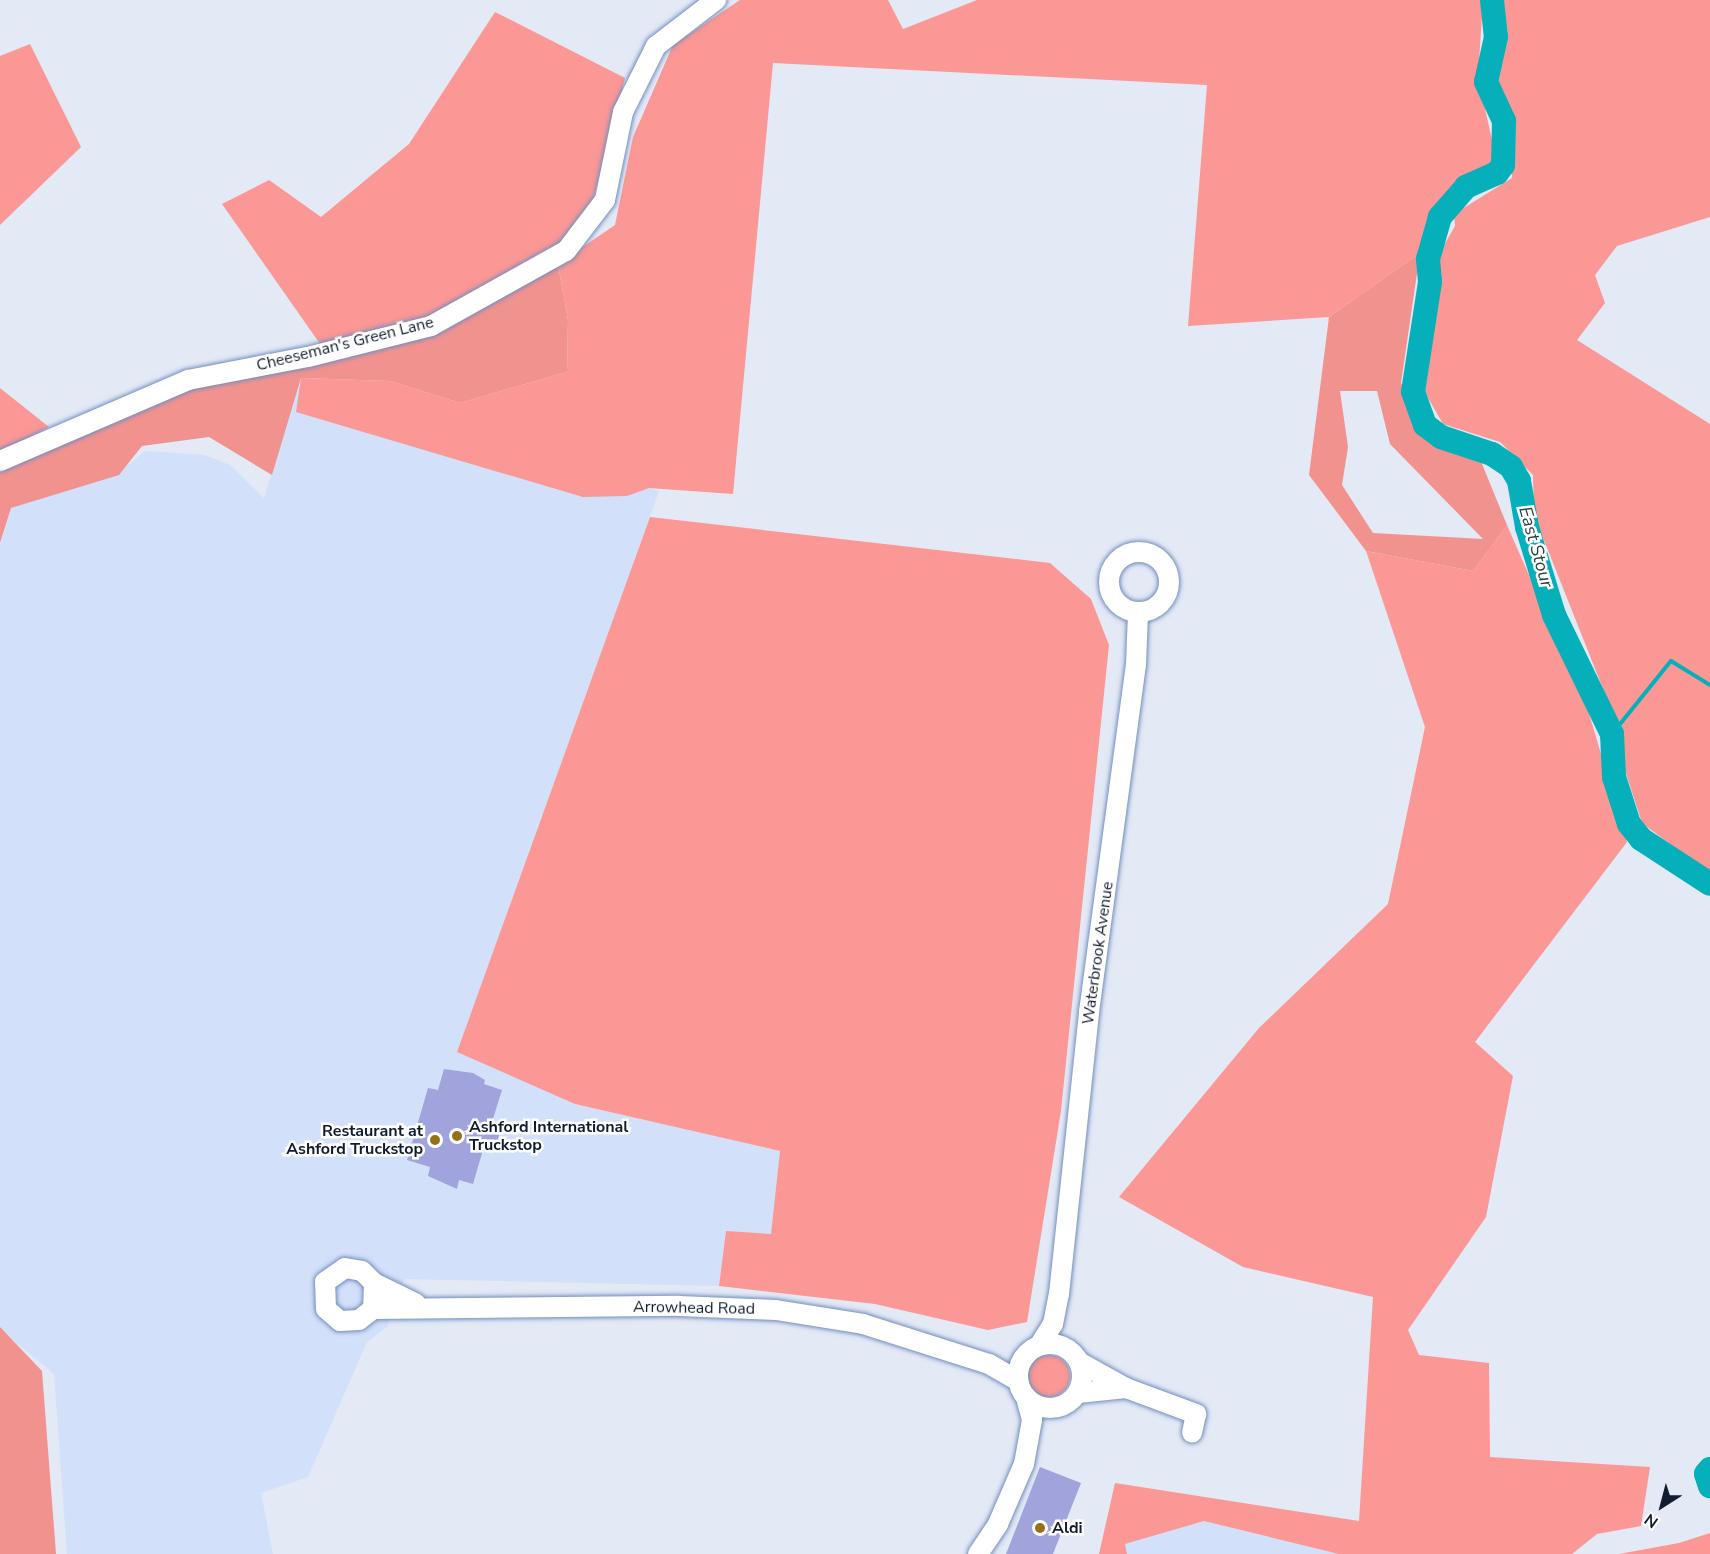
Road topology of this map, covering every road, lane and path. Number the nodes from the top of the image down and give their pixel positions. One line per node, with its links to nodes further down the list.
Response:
1 (716, 0): 2 (street, Cheeseman's Green Lane)
2 (0, 461)
3 (1138, 612): 5 (street, Waterbrook Avenue)
4 (374, 1283): 6 (street, Arrowhead Road); 7 (street); 7 (street)
5 (1059, 1294): 8 (street, Waterbrook Avenue); 10 (street, Waterbrook Avenue)
6 (420, 1305): 7 (street, Arrowhead Road); 9 (street, Arrowhead Road)
7 (373, 1309)
8 (1032, 1351): 9 (street, Arrowhead Road); 10 (street); 12 (street)
9 (962, 1354): 12 (street, Arrowhead Road)
10 (1074, 1356): 11 (street); 13 (street)
11 (1126, 1388): 13 (street); 15 (street)
12 (1022, 1389): 14 (street); 16 (street)
13 (1078, 1394): 14 (street)
14 (1059, 1407): 16 (street)
15 (1192, 1433)
16 (1024, 1464): 17 (street)
17 (978, 1554)

